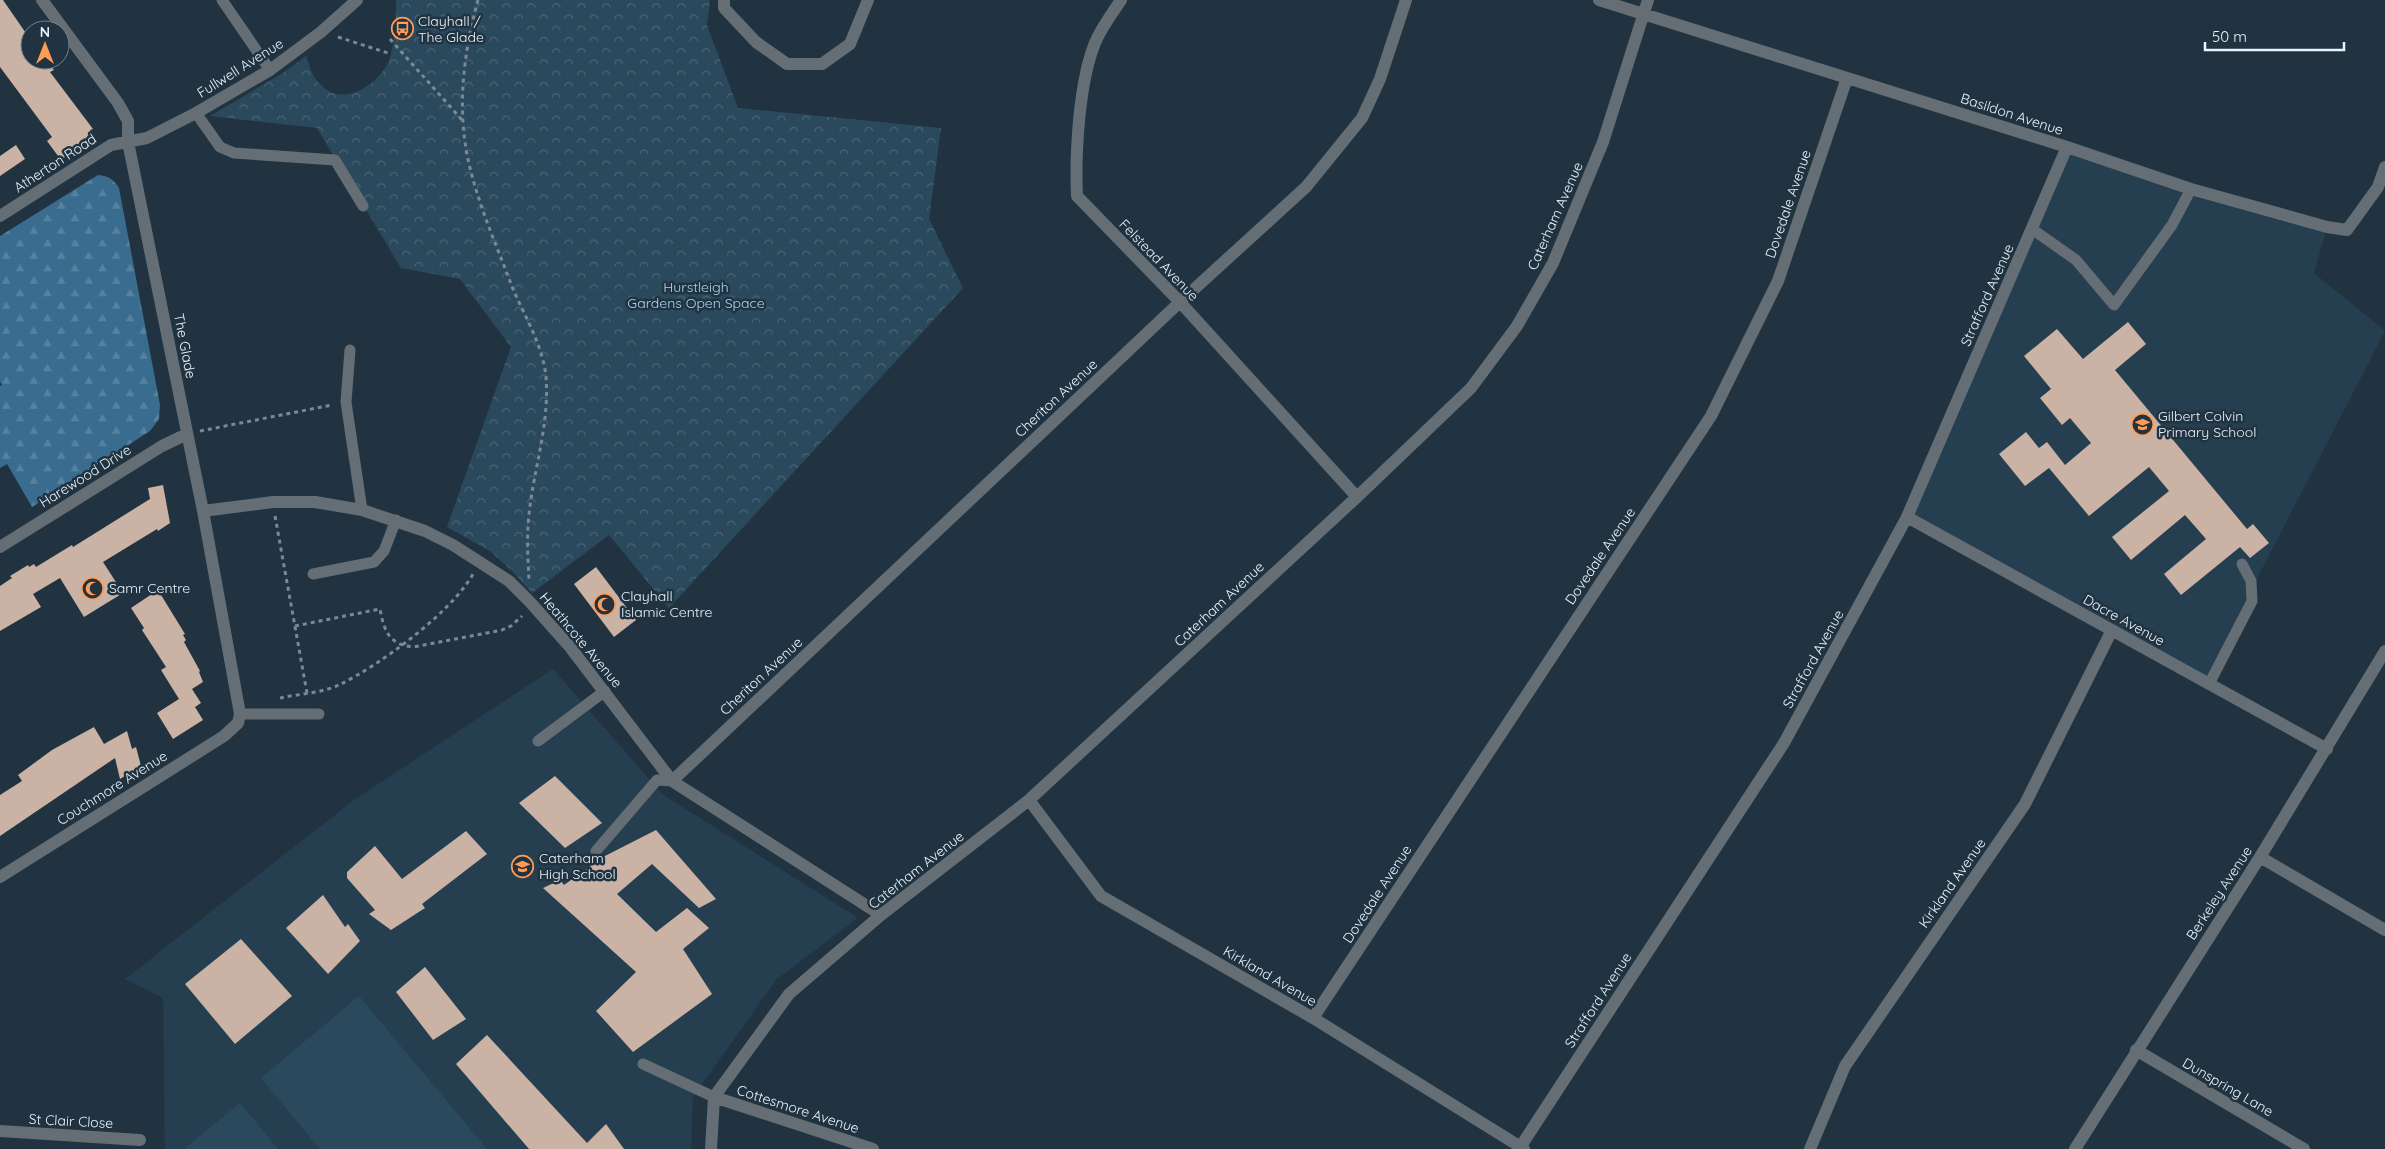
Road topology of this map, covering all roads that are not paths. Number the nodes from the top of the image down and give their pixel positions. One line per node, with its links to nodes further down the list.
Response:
1 (42, 0): 14 (street, The Glade)
2 (222, 0): 11 (lane)
3 (357, 0): 11 (street, Fullwell Avenue)
4 (724, 0): 5 (street)
5 (868, 0)
6 (1121, 0): 21 (street, Felstead Avenue)
7 (1406, 0): 21 (street, Cheriton Avenue)
8 (1599, 0): 10 (street, Basildon Avenue)
9 (1648, 0): 10 (street, Caterham Avenue)
10 (1644, 14): 12 (street, Basildon Avenue); 24 (street, Caterham Avenue)
11 (270, 70): 13 (street, Fullwell Avenue)
12 (1847, 78): 15 (street, Basildon Avenue); 47 (street, Dovedale Avenue)
13 (196, 114): 14 (street, Fullwell Avenue); 18 (lane)
14 (128, 142): 19 (street, Atherton Road); 23 (street, The Glade)
15 (2067, 147): 17 (street, Basildon Avenue); 20 (street, Strafford Avenue)
16 (2385, 168): 17 (street, Basildon Avenue)
17 (2191, 188): 20 (lane)
18 (363, 206)
19 (0, 216)
20 (2032, 229): 27 (street, Strafford Avenue)
21 (1180, 302): 24 (street, Felstead Avenue); 40 (street, Cheriton Avenue)
22 (350, 350): 25 (lane)
23 (188, 434): 26 (street, The Glade); 29 (street, Harewood Drive)
24 (1357, 497): 41 (street, Caterham Avenue)
25 (362, 510): 26 (street, Heathcote Avenue); 28 (street, Heathcote Avenue)
26 (203, 511): 37 (street, The Glade)
27 (1907, 517): 32 (street, Dacre Avenue); 53 (street, Strafford Avenue)
28 (396, 520): 31 (lane); 35 (street, Heathcote Avenue)
29 (0, 547)
30 (2242, 564): 34 (lane)
31 (313, 574)
32 (2112, 630): 34 (street, Dacre Avenue); 56 (street, Kirkland Avenue)
33 (2384, 655): 39 (street, Berkeley Avenue)
34 (2209, 684): 39 (street, Dacre Avenue)
35 (605, 691): 38 (lane); 40 (street, Heathcote Avenue)
36 (319, 714): 37 (lane)
37 (239, 718): 44 (street, Couchmore Avenue)
38 (538, 741)
39 (2327, 749): 43 (street, Berkeley Avenue)
40 (672, 781): 42 (lane); 45 (street, Heathcote Avenue)
41 (1029, 800): 45 (street, Caterham Avenue); 47 (street, Kirkland Avenue)
42 (596, 850)
43 (2260, 857): 46 (street); 48 (street, Berkeley Avenue)
44 (0, 876)
45 (881, 916): 50 (street, Caterham Avenue)
46 (2385, 930)
47 (1313, 1018): 53 (street, Kirkland Avenue)
48 (2136, 1050): 57 (street, Berkeley Avenue); 58 (street, Dunspring Lane)
49 (643, 1064): 50 (lane)
50 (714, 1097): 54 (street); 55 (street, Cottesmore Avenue)
51 (0, 1132): 52 (street, St Clair Close)
52 (140, 1140)
53 (1521, 1148)
54 (711, 1149)
55 (873, 1149)
56 (1810, 1149)
57 (2075, 1149)
58 (2304, 1149)

